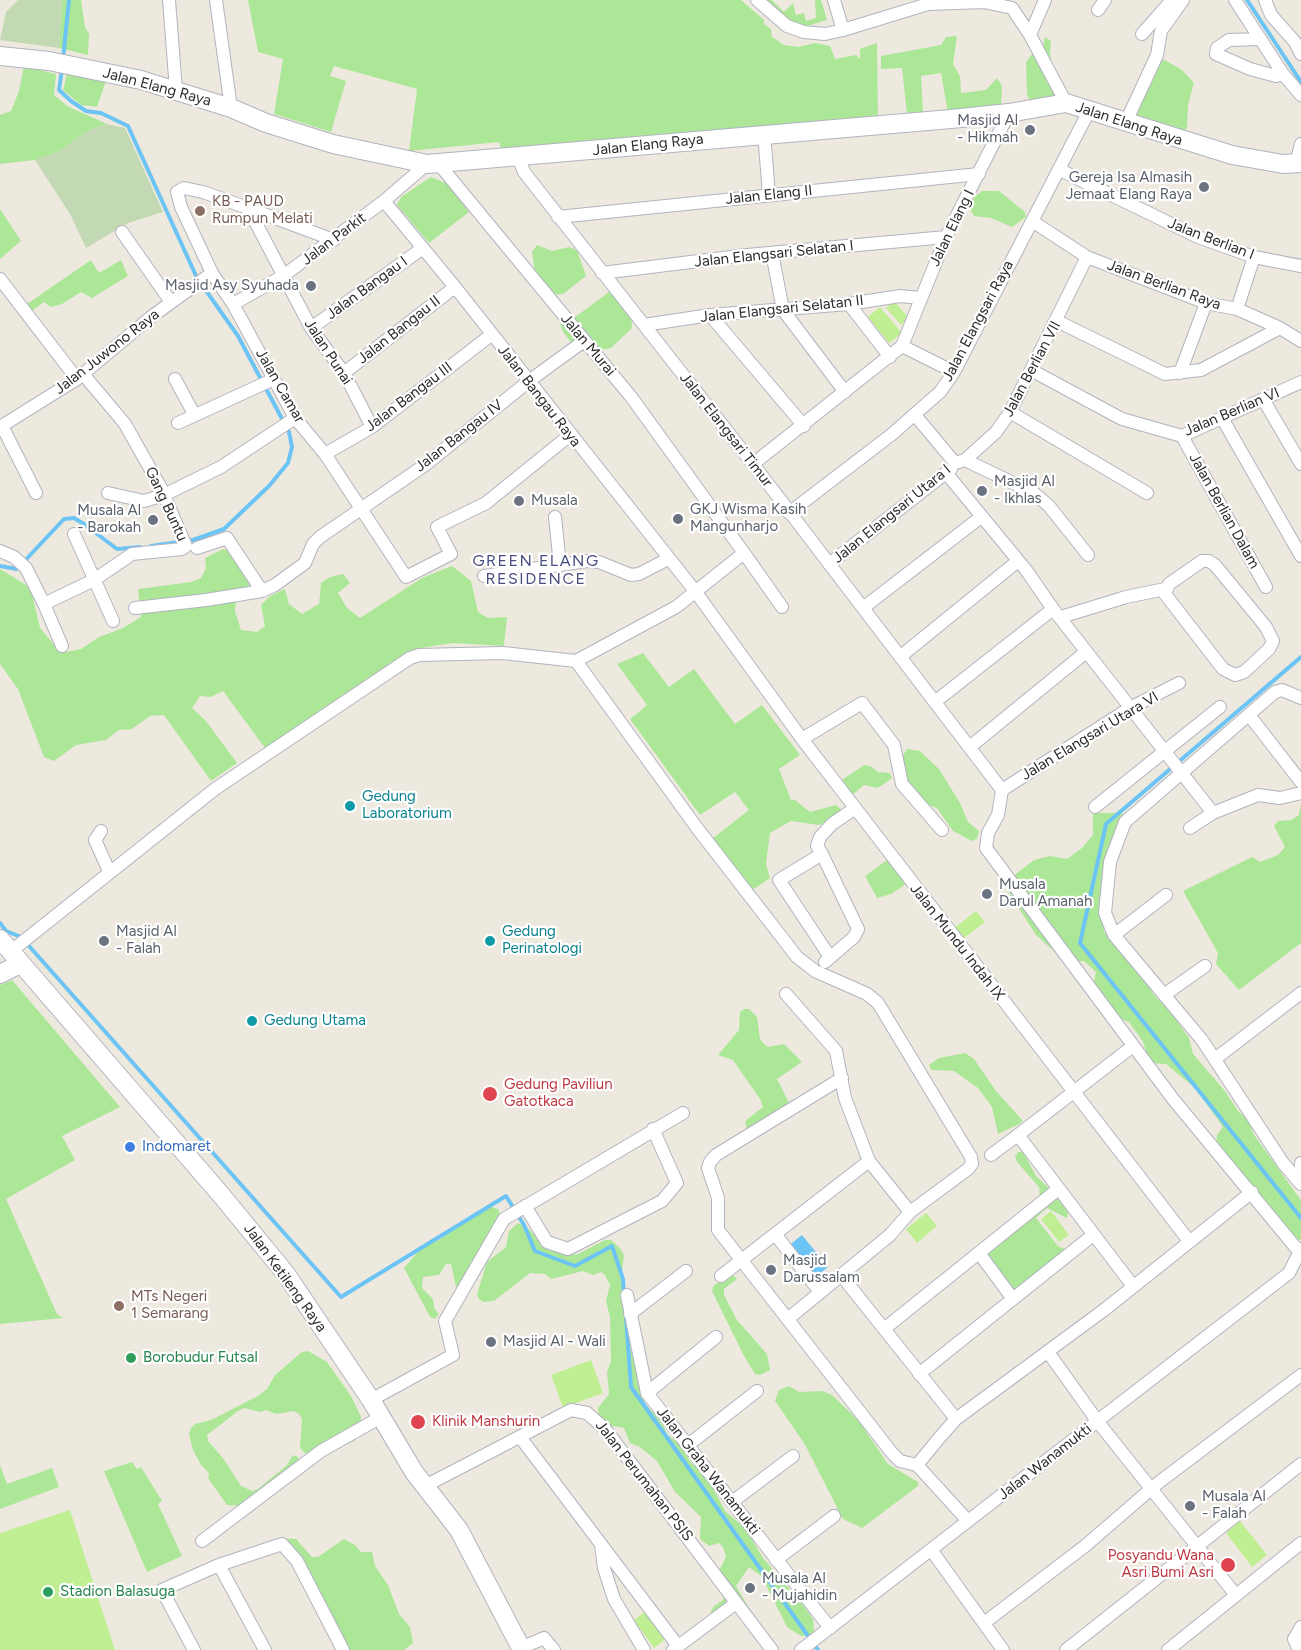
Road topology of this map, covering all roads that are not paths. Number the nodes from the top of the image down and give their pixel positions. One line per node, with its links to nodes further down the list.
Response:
1 (169, 0): 19 (street)
2 (216, 0): 22 (street)
3 (757, 0): 11 (street)
4 (834, 0): 11 (street)
5 (1046, 0): 13 (street)
6 (1172, 0): 12 (street)
7 (1183, 0): 25 (street)
8 (1234, 0): 14 (street)
9 (1265, 0): 15 (street)
10 (1013, 4): 11 (street); 13 (street)
11 (843, 30)
12 (1142, 34)
13 (1030, 35): 21 (street)
14 (1260, 39): 18 (street); 18 (street)
15 (1298, 39): 16 (street)
16 (1301, 54)
17 (0, 56): 19 (main road, Jalan Elang Raya)
18 (1283, 74): 20 (street)
19 (176, 90): 22 (main road, Jalan Elang Raya)
20 (1301, 95)
21 (1066, 103): 23 (main road, Jalan Elang Raya); 24 (main road, Jalan Elang Raya)
22 (231, 108): 30 (main road, Jalan Elang Raya)
23 (1089, 111): 25 (main road, Jalan Elang Raya); 31 (street, Jalan Elangsari Raya)
24 (1009, 113): 26 (main road, Jalan Elang Raya); 32 (street, Jalan Elang I)
25 (1125, 124): 29 (main road, Jalan Elang Raya)
26 (761, 134): 28 (main road, Jalan Elang Raya); 33 (street)
27 (1301, 144): 29 (street)
28 (518, 157): 30 (main road, Jalan Elang Raya); 36 (street, Jalan Elangsari Timur)
29 (1298, 163)
30 (433, 164): 34 (street, Jalan Parkit); 64 (street, Jalan Murai)
31 (1060, 170): 37 (street, Jalan Elangsari Raya); 44 (street, Jalan Berlian I)
32 (979, 174): 33 (street, Jalan Elang II); 39 (street, Jalan Elang I)
33 (769, 195): 36 (street, Jalan Elang II)
34 (384, 201): 40 (street, Jalan Parkit); 41 (street, Jalan Bangau Raya)
35 (248, 208): 40 (street); 47 (street, Jalan Punai); 48 (street, Jalan Camar)
36 (558, 217): 46 (street, Jalan Elangsari Timur)
37 (1032, 221): 43 (street, Jalan Berlian Raya); 69 (street, Jalan Elangsari Raya)
38 (122, 232): 52 (street)
39 (946, 237): 42 (street, Jalan Elangsari Selatan I); 51 (street, Jalan Elang I)
40 (334, 240): 47 (street, Jalan Parkit)
41 (423, 248): 50 (street, Jalan Bangau Raya); 61 (street, Jalan Bangau I)
42 (772, 253): 46 (street, Jalan Elangsari Selatan I); 57 (street)
43 (1088, 256): 53 (street, Jalan Berlian Raya); 59 (street, Jalan Berlian VII)
44 (1254, 257): 45 (street, Jalan Berlian I); 56 (street)
45 (1301, 266)
46 (602, 273): 60 (street, Jalan Elangsari Timur)
47 (283, 276): 54 (street, Jalan Parkit); 61 (street, Jalan Punai)
48 (205, 277): 52 (street, Jalan Juwono Raya); 54 (street, Jalan Camar)
49 (0, 279): 72 (street, Gang Buntu)
50 (455, 287): 63 (street, Jalan Bangau Raya); 70 (street, Jalan Bangau II)
51 (920, 298): 55 (street, Jalan Elangsari Selatan II); 66 (street, Jalan Elang I)
52 (171, 302): 72 (street, Jalan Juwono Raya)
53 (1206, 303): 56 (street, Jalan Berlian Raya); 71 (street)
54 (233, 304): 74 (street, Jalan Camar)
55 (849, 304): 57 (street, Jalan Elangsari Selatan II); 67 (street)
56 (1237, 309): 62 (street, Jalan Berlian Raya)
57 (783, 310): 58 (street, Jalan Elangsari Selatan II); 77 (street)
58 (710, 315): 60 (street, Jalan Elangsari Selatan II); 86 (street)
59 (1057, 321): 68 (street, Jalan Berlian VII); 71 (street)
60 (644, 325): 92 (street, Jalan Elangsari Timur)
61 (311, 328): 70 (street, Jalan Punai)
62 (1281, 328): 65 (street, Jalan Berlian Raya); 71 (street)
63 (491, 335): 75 (street, Jalan Bangau Raya); 87 (street, Jalan Bangau III)
64 (584, 341): 75 (street, Jalan Bangau IV); 106 (street, Jalan Murai)
65 (1301, 341)
66 (902, 346): 67 (street); 69 (street)
67 (890, 357): 77 (street)
68 (1031, 370): 79 (street, Jalan Berlian VII); 89 (street, Jalan Berlian VI)
69 (954, 372): 81 (street, Jalan Elangsari Raya)
70 (344, 373): 87 (street, Jalan Punai)
71 (1180, 373)
72 (80, 377): 85 (street, Jalan Juwono Raya); 98 (street, Gang Buntu)
73 (175, 379): 80 (street)
74 (268, 381): 80 (street); 84 (street, Jalan Camar)
75 (529, 381): 88 (street, Jalan Bangau Raya); 99 (street, Jalan Bangau IV)
76 (1301, 382): 78 (street, Jalan Berlian VI)
77 (845, 392): 86 (street)
78 (1263, 399): 82 (street, Jalan Berlian VI); 93 (street)
79 (1010, 412): 91 (street, Jalan Berlian VII); 97 (street)
80 (194, 414): 83 (street)
81 (915, 415): 91 (street); 100 (street, Jalan Elangsari Raya)
82 (1222, 418): 89 (street, Jalan Berlian VI); 108 (street)
83 (178, 423)
84 (288, 423): 90 (street, Jalan Camar); 98 (street)
85 (1, 426): 95 (street)
86 (804, 426): 92 (street)
87 (372, 427): 90 (street, Jalan Bangau III)
88 (570, 435): 99 (street, Jalan Camar); 109 (street, Jalan Bangau Raya)
89 (1182, 436): 115 (street, Jalan Berlian Dalam)
90 (325, 454): 99 (street, Jalan Camar)
91 (960, 462): 94 (street, Jalan Elangsari Utara I); 107 (street)
92 (753, 464): 100 (street, Jalan Elangsari Timur)
93 (1301, 464)
94 (947, 474): 102 (street); 111 (street, Jalan Elangsari Utara I)
95 (36, 493)
96 (108, 493): 98 (street)
97 (1147, 493)
98 (164, 495): 104 (street, Gang Buntu)
99 (362, 508): 117 (street, Jalan Bangau IV)
100 (789, 513): 111 (street, Jalan Elangsari Timur)
101 (555, 517): 112 (street)
102 (981, 517): 110 (street); 122 (street)
103 (74, 534): 114 (street)
104 (189, 542): 114 (street, Gang Buntu); 117 (street)
105 (0, 551): 119 (street)
106 (744, 553): 118 (street); 120 (street, Jalan Murai)
107 (1088, 555)
108 (1301, 556)
109 (668, 559): 112 (street); 118 (street, Jalan Bangau Raya)
110 (1018, 561): 123 (street); 127 (street)
111 (829, 564): 122 (street, Jalan Elangsari Timur)
112 (560, 565): 113 (street)
113 (484, 576)
114 (94, 580): 119 (street, Gang Buntu); 124 (street)
115 (1266, 587)
116 (1165, 589): 116 (street); 123 (street)
117 (262, 591): 121 (street)
118 (694, 591): 128 (street); 135 (street, Jalan Bangau Raya)
119 (50, 601): 125 (street)
120 (782, 607)
121 (135, 608)
122 (863, 608): 127 (street, Jalan Elangsari Timur)
123 (1057, 613): 126 (street); 131 (street)
124 (113, 621)
125 (62, 646)
126 (1086, 652): 133 (street); 136 (street)
127 (901, 656): 131 (street, Jalan Elangsari Timur)
128 (576, 661): 148 (street); 154 (street)
129 (1179, 683): 133 (street, Jalan Elangsari Utara VI)
130 (1301, 698): 134 (street)
131 (936, 700): 136 (street, Jalan Elangsari Timur)
132 (1220, 707): 137 (street)
133 (1130, 708): 137 (street); 139 (street, Jalan Elangsari Utara VI)
134 (1249, 715): 137 (street); 138 (street)
135 (802, 739): 142 (street, Jalan Mundu Indah IX); 145 (street)
136 (970, 746): 139 (street, Jalan Elangsari Timur)
137 (1174, 762): 141 (street); 143 (street); 150 (street)
138 (1301, 782)
139 (1002, 790): 159 (street)
140 (1301, 793): 143 (street)
141 (1095, 807)
142 (854, 809): 147 (street); 162 (street, Jalan Mundu Indah IX)
143 (1213, 813): 144 (street)
144 (1190, 828)
145 (942, 830)
146 (101, 831): 148 (street)
147 (822, 854): 152 (street); 152 (street)
148 (109, 871): 151 (street)
149 (1166, 895): 150 (street)
150 (1114, 935): 158 (street)
151 (9, 952): 155 (main road); 196 (main road, Jalan Ketileng Raya)
152 (830, 957): 154 (street)
153 (1205, 966): 158 (street)
154 (815, 971): 172 (street)
155 (0, 974)
156 (1301, 993): 160 (street)
157 (786, 994): 161 (street)
158 (1164, 995): 160 (street)
159 (1133, 1046): 162 (street); 170 (street)
160 (1215, 1059): 168 (street)
161 (842, 1078): 167 (street); 178 (street)
162 (1074, 1091): 165 (street); 175 (street, Jalan Mundu Indah IX)
163 (683, 1113): 164 (street)
164 (653, 1129): 171 (street); 171 (street)
165 (1018, 1135): 166 (street); 169 (street)
166 (991, 1155)
167 (869, 1161): 172 (street); 173 (street)
168 (1301, 1184)
169 (1057, 1190): 174 (street); 177 (street)
170 (1252, 1192): 175 (street); 176 (street)
171 (522, 1208): 196 (street)
172 (910, 1212): 181 (street)
173 (775, 1234): 178 (street); 184 (street)
174 (1093, 1235): 183 (street); 186 (street)
175 (1189, 1241): 183 (street)
176 (1300, 1251): 180 (street)
177 (979, 1253): 186 (street); 189 (street)
178 (742, 1259): 182 (street); 188 (street)
179 (686, 1272): 187 (street)
180 (1295, 1272): 199 (street, Jalan Wanamukti)
181 (841, 1275): 184 (street); 189 (street)
182 (721, 1276)
183 (1133, 1286): 191 (street)
184 (820, 1292): 188 (street)
185 (627, 1295): 187 (street, Jalan Graha Wanamukti)
186 (1013, 1299): 192 (street)
187 (630, 1314): 195 (street, Jalan Graha Wanamukti)
188 (789, 1318): 204 (street)
189 (884, 1329): 192 (street)
190 (716, 1337): 195 (street)
191 (1048, 1352): 198 (street); 199 (street)
192 (919, 1374): 198 (street)
193 (1300, 1377): 206 (street)
194 (757, 1391): 201 (street)
195 (647, 1393): 201 (street, Jalan Graha Wanamukti)
196 (371, 1400): 197 (main road, Jalan Ketileng Raya)
197 (381, 1417): 205 (main road, Jalan Ketileng Raya); 210 (street)
198 (956, 1419): 204 (street)
199 (1098, 1422): 206 (street); 209 (street, Jalan Wanamukti)
200 (520, 1437): 205 (street, Jalan Perumahan PSIS); 211 (street); 218 (street, Jalan Perumahan PSIS)
201 (688, 1445): 207 (street, Jalan Graha Wanamukti)
202 (793, 1456): 207 (street)
203 (1301, 1464): 213 (street)
204 (917, 1465): 209 (street)
205 (425, 1486): 223 (main road, Jalan Ketileng Raya)
206 (1151, 1488): 213 (street); 219 (street)
207 (732, 1502): 215 (street, Jalan Graha Wanamukti)
208 (834, 1516): 215 (street)
209 (968, 1521): 214 (street, Jalan Wanamukti)
210 (202, 1541)
211 (601, 1543): 222 (street); 228 (street)
212 (1301, 1543): 217 (street)
213 (1196, 1545): 217 (street); 232 (street)
214 (932, 1551): 219 (street); 221 (street, Jalan Wanamukti)
215 (776, 1560): 221 (street, Jalan Graha Wanamukti)
216 (219, 1565): 224 (street); 225 (street); 226 (street)
217 (1235, 1594): 233 (street)
218 (736, 1603): 222 (street); 229 (street, Jalan Perumahan PSIS)
219 (984, 1623): 231 (street)
220 (1301, 1627): 234 (street)
221 (825, 1631): 230 (street, Jalan Wanamukti)
222 (675, 1648)
223 (522, 1649): 227 (street)
224 (194, 1650)
225 (265, 1650)
226 (343, 1650)
227 (554, 1650)
228 (644, 1650)
229 (772, 1650)
230 (801, 1650)
231 (1003, 1650)
232 (1066, 1650)
233 (1168, 1650)
234 (1299, 1650)

